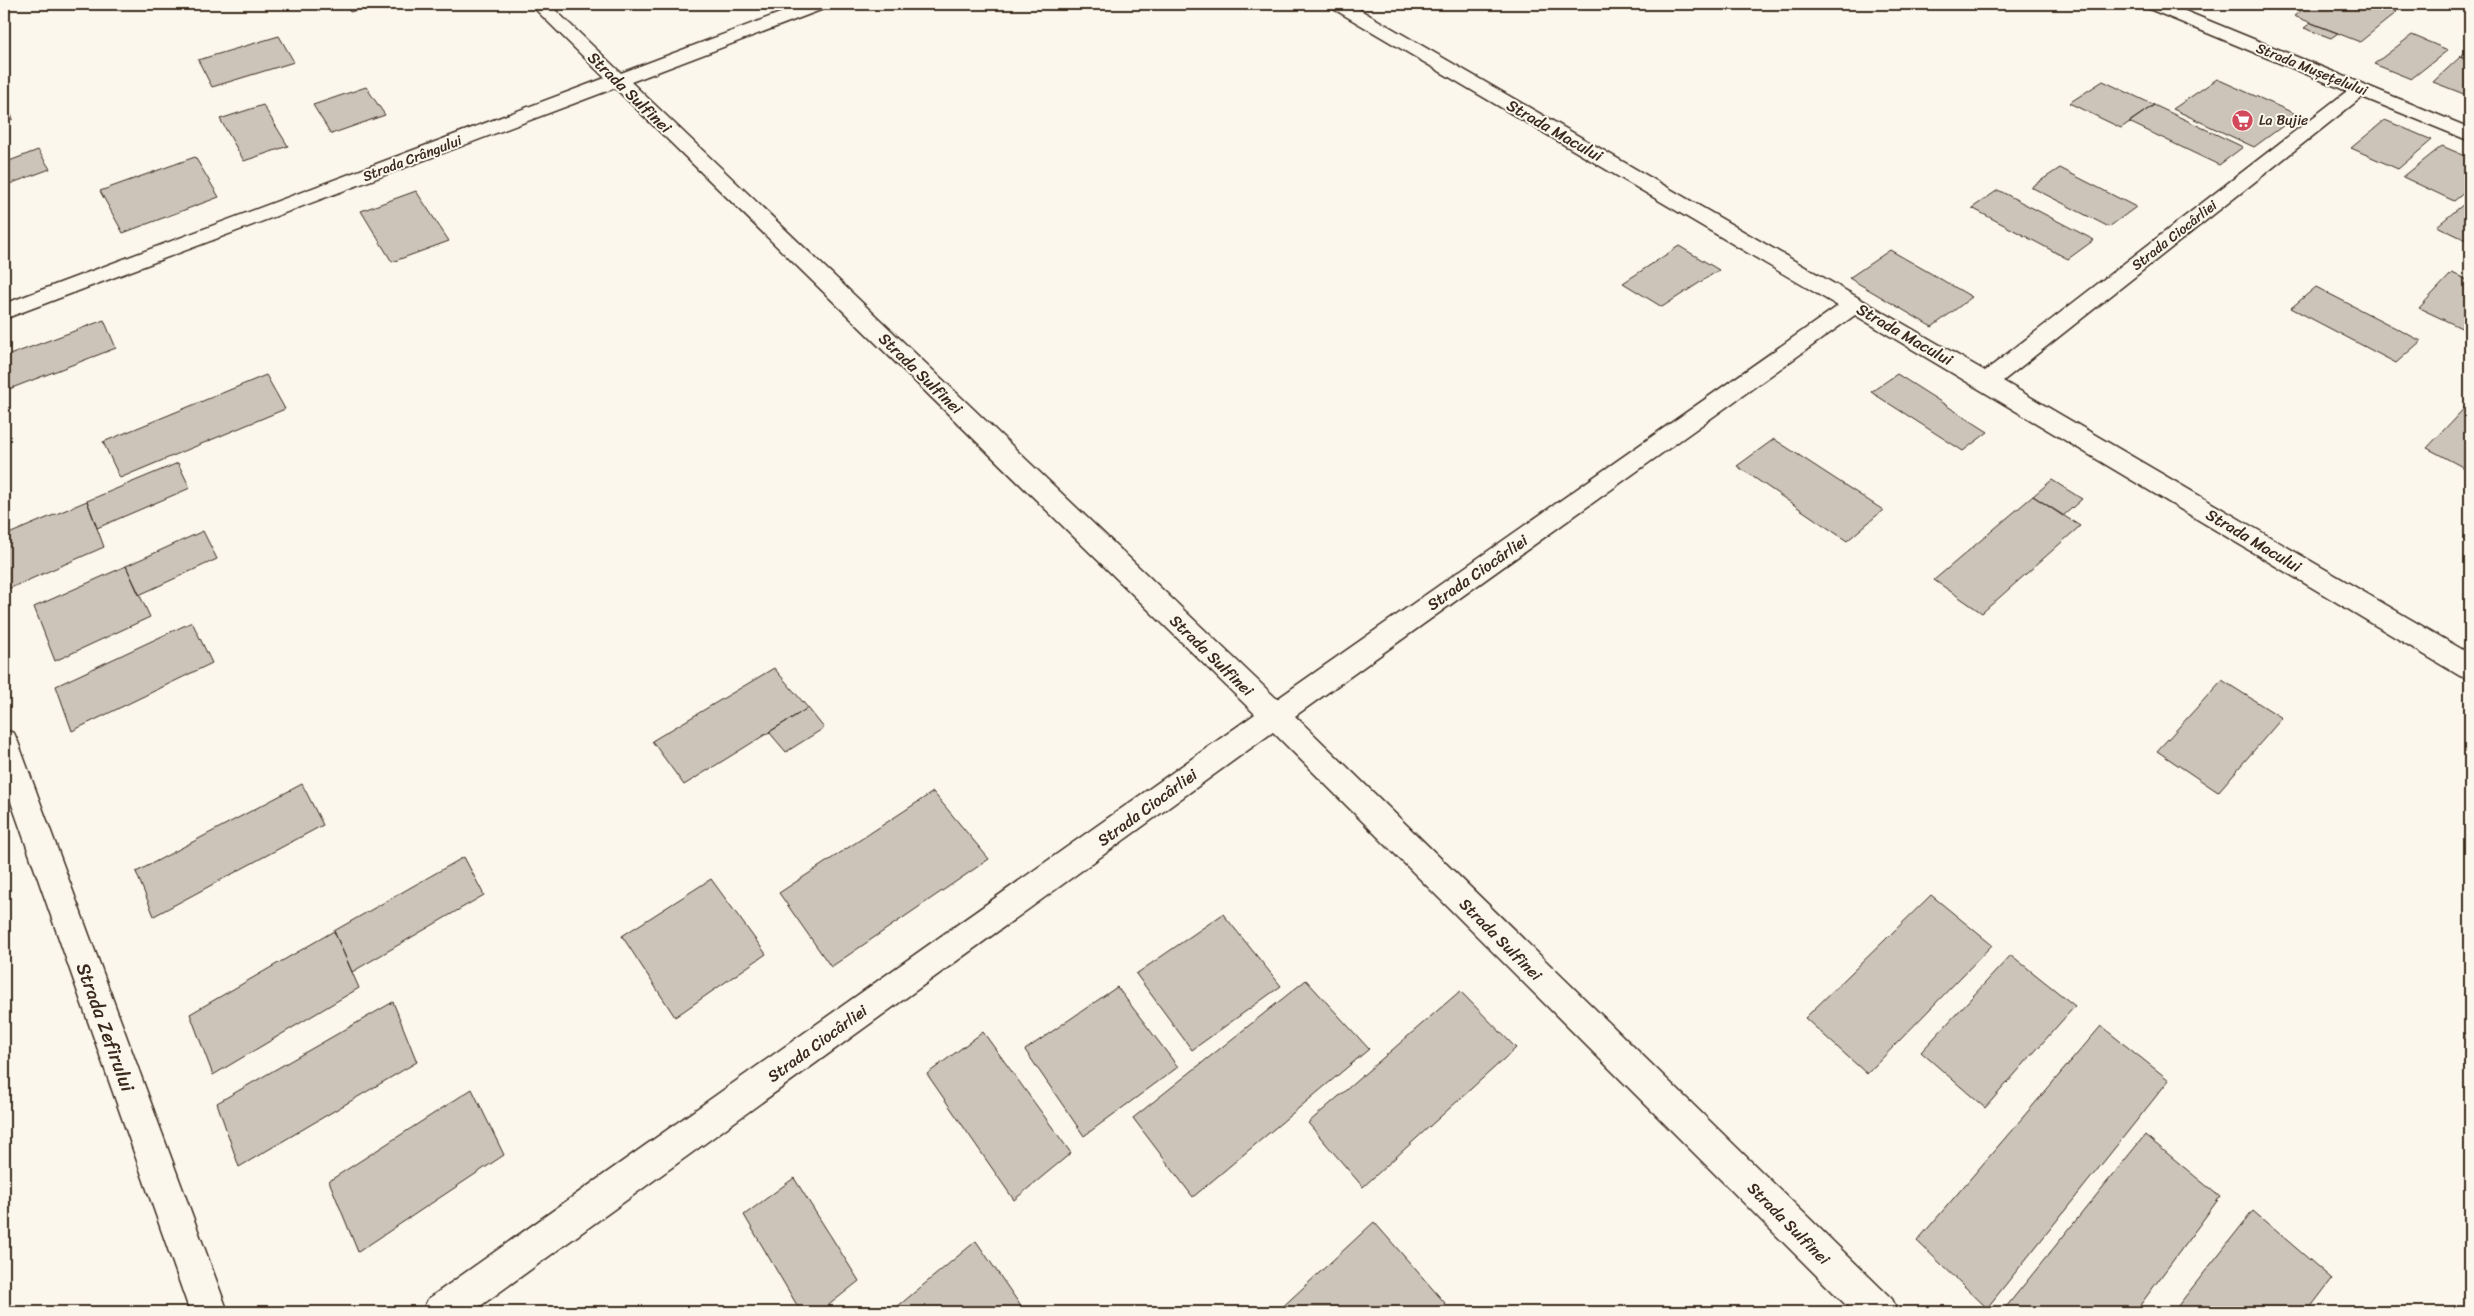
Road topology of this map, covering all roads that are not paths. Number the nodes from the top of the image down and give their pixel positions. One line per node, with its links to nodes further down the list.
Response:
1 (539, 4): 5 (street, Strada Sulfinei)
2 (820, 4): 5 (street, Strada Crângului)
3 (1338, 4): 8 (street, Strada Macului)
4 (2153, 4): 6 (street, Strada Mușețelului)
5 (618, 81): 9 (street, Strada Crângului); 12 (street, Strada Sulfinei)
6 (2361, 89): 7 (street, Strada Mușețelului); 10 (street, Strada Ciocârliei)
7 (2470, 135)
8 (1854, 305): 10 (street, Strada Macului); 12 (street, Strada Ciocârliei)
9 (4, 312)
10 (1986, 382): 11 (street, Strada Macului)
11 (2470, 668)
12 (1275, 715): 15 (street, Strada Ciocârliei); 16 (street, Strada Sulfinei)
13 (4, 742): 14 (street, Strada Zefirului)
14 (209, 1312)
15 (441, 1312)
16 (1879, 1312)

